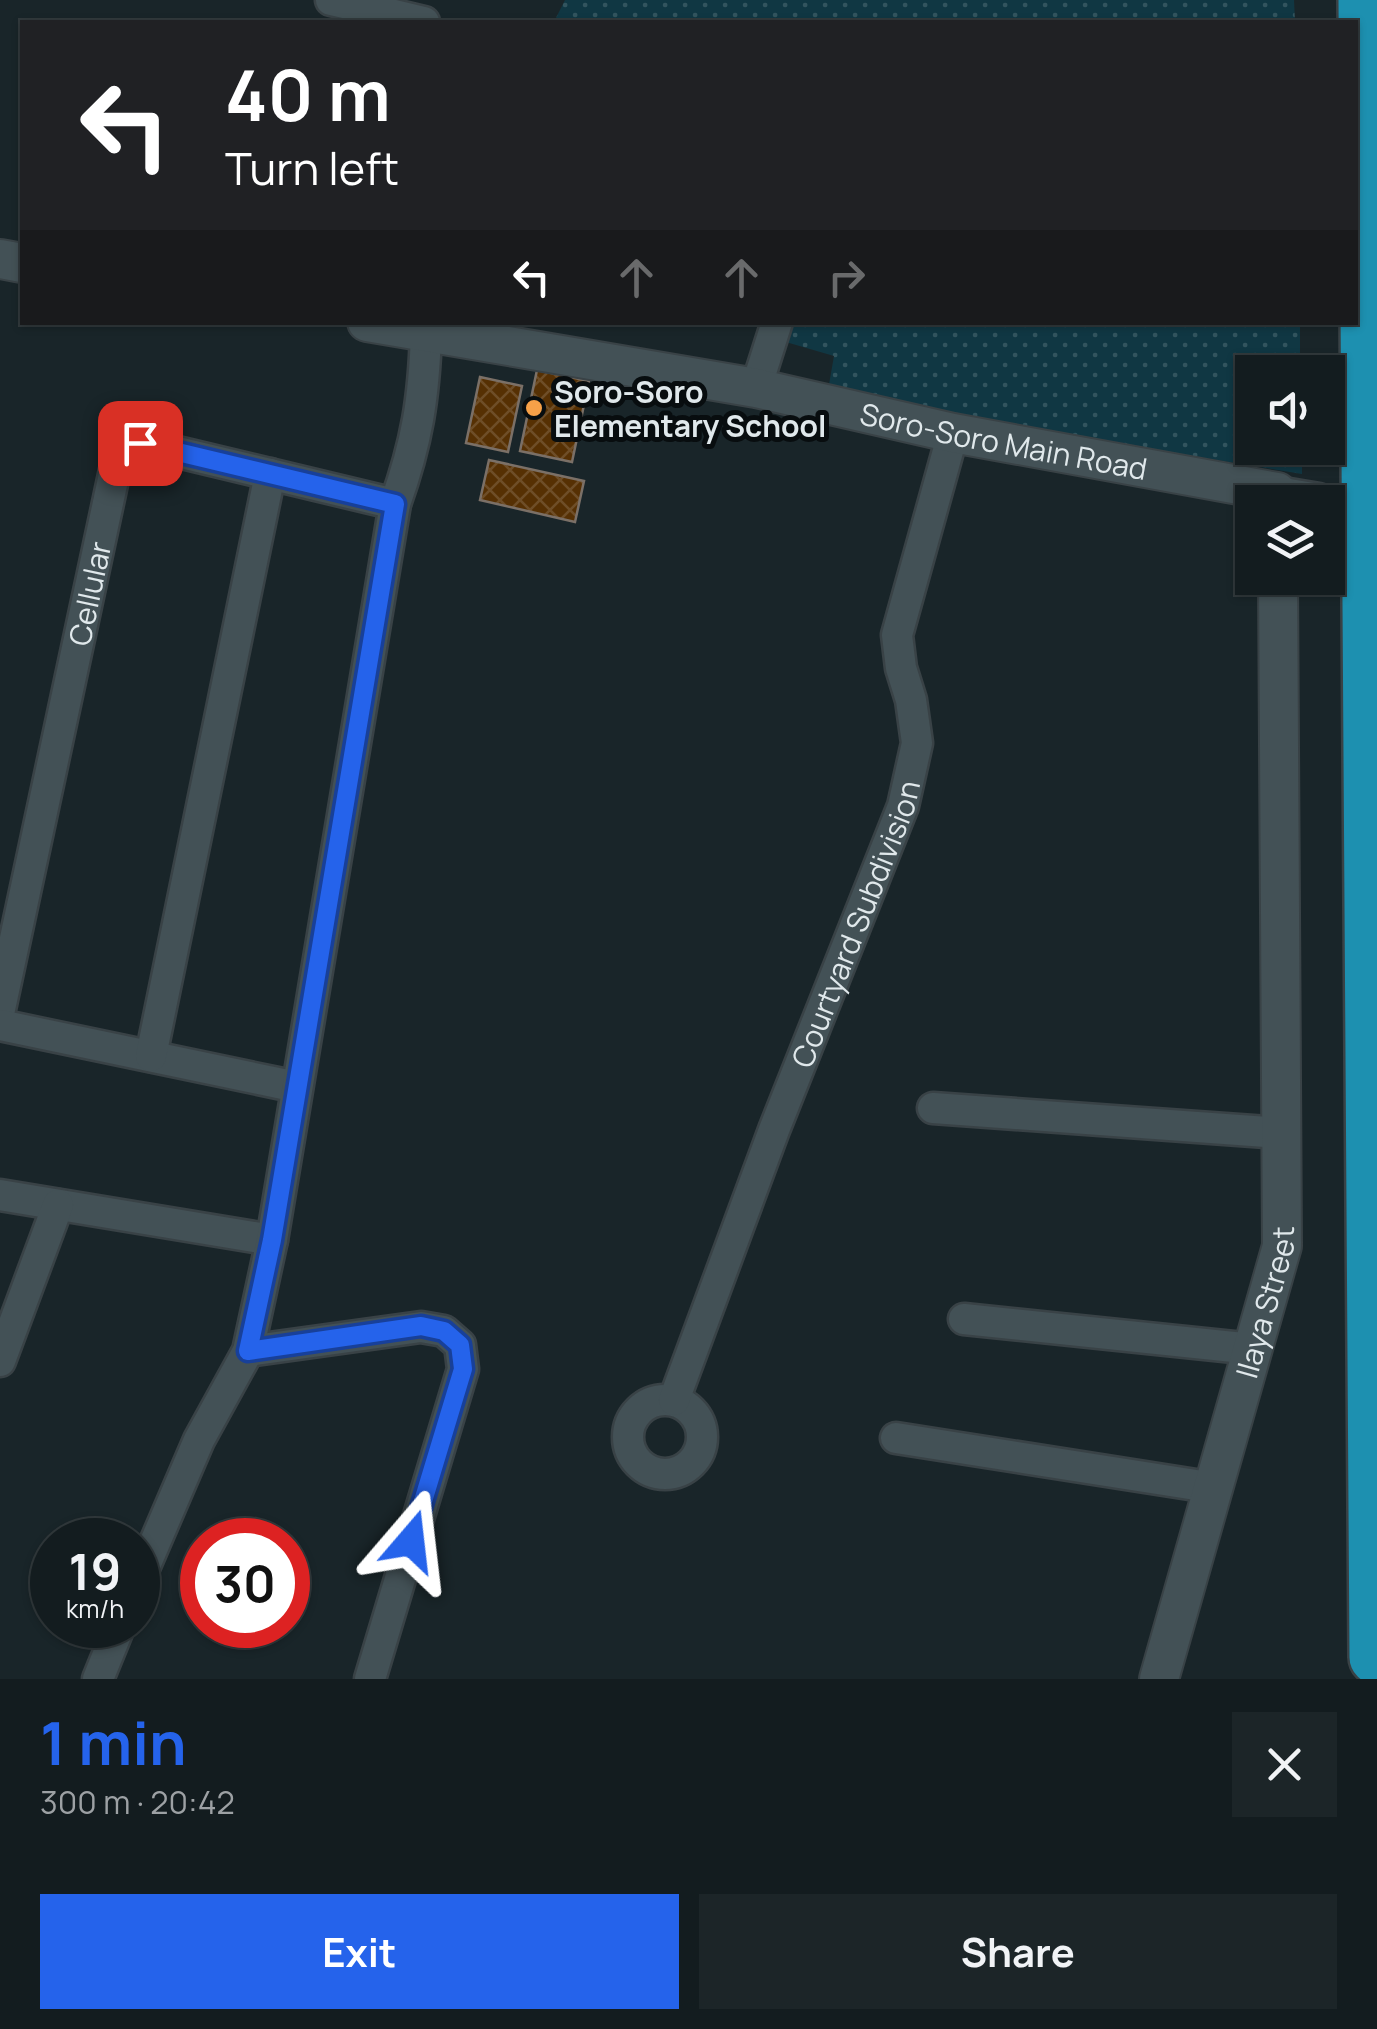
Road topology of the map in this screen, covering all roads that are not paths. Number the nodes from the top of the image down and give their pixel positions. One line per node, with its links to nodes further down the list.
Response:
1 (331, 0): 3 (street)
2 (1366, 0): 31 (highway)
3 (416, 20)
4 (383, 325): 6 (street, Soro-Soro Main Road)
5 (776, 325): 7 (street)
6 (426, 333): 7 (street, Soro-Soro Main Road); 11 (street)
7 (756, 388): 8 (street, Soro-Soro Main Road)
8 (953, 433): 10 (street, Soro-Soro Main Road); 26 (street, Courtyard Subdivision)
9 (270, 474): 11 (street, Cellular); 13 (street, Cellular); 15 (street)
10 (1235, 489)
11 (395, 504): 16 (street)
12 (1278, 595): 18 (street, Ilaya Street)
13 (0, 1008)
14 (0, 1025): 15 (street)
15 (151, 1056): 16 (street)
16 (297, 1088): 21 (street)
17 (933, 1108): 18 (street)
18 (1281, 1133): 23 (street, Ilaya Street)
19 (0, 1195): 20 (street)
20 (58, 1205): 21 (street); 25 (street)
21 (272, 1240): 24 (street)
22 (964, 1319): 23 (street)
23 (1253, 1349): 28 (street, Ilaya Street)
24 (248, 1351): 29 (street); 33 (street)
25 (0, 1361)
26 (674, 1400)
27 (896, 1438): 28 (street)
28 (1215, 1488): 34 (street, Ilaya Street)
29 (160, 1531)
30 (111, 1648): 32 (street)
31 (1377, 1657)
32 (98, 1679)
33 (370, 1679)
34 (1158, 1679)

